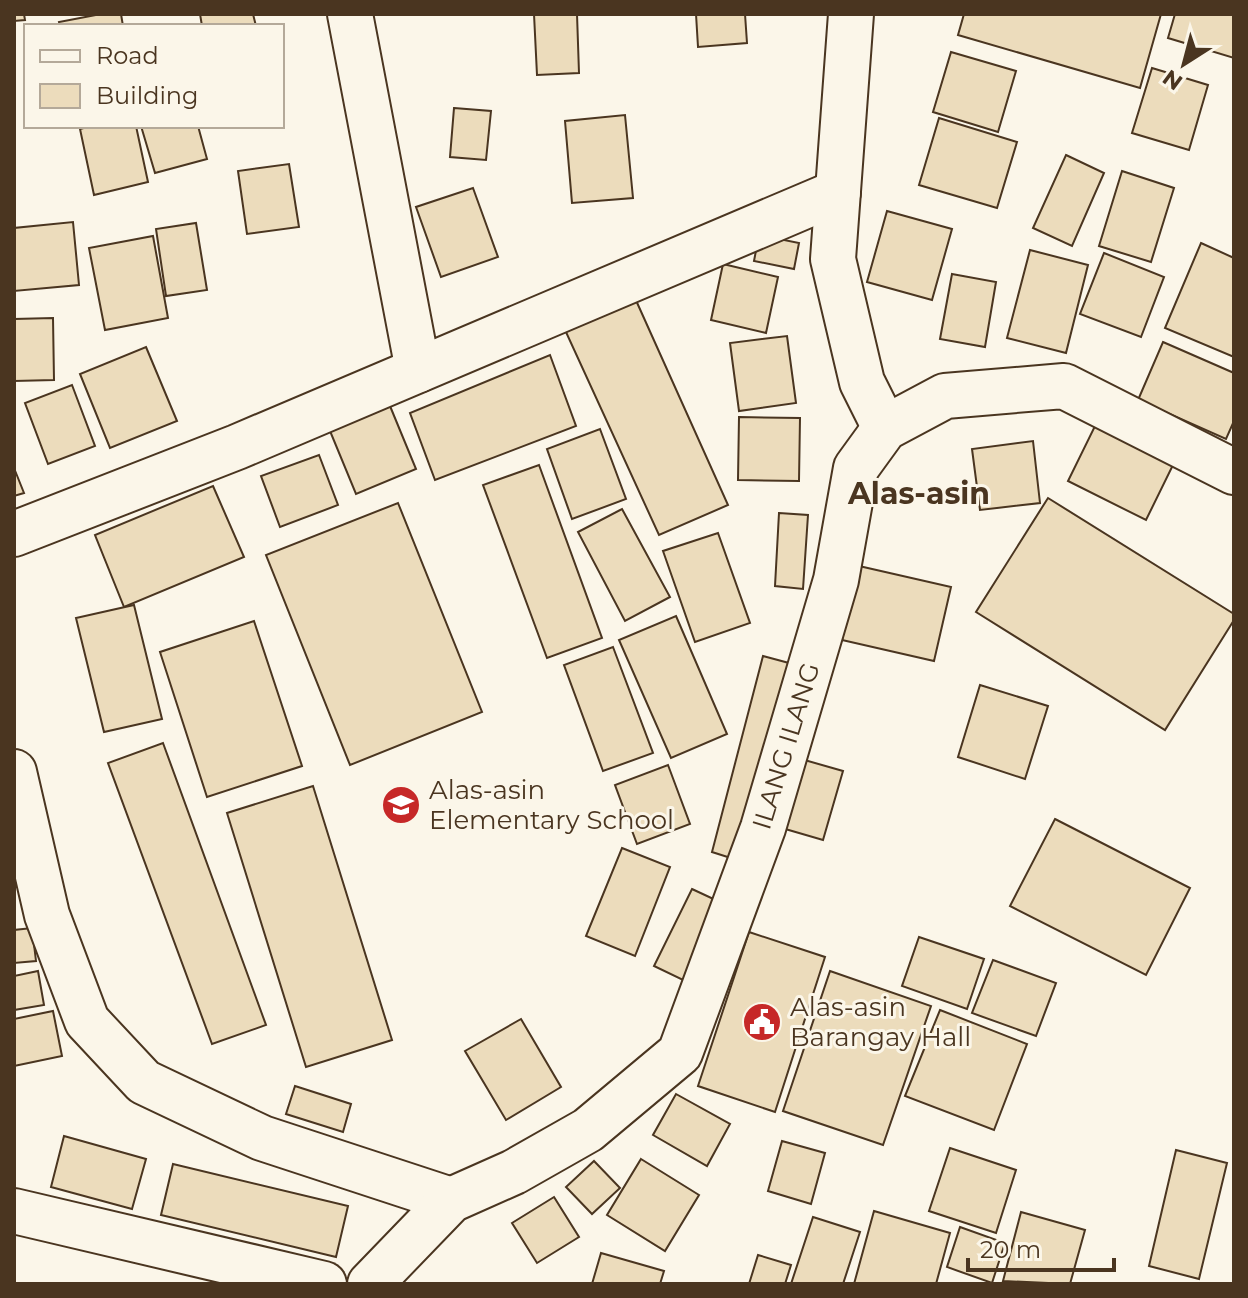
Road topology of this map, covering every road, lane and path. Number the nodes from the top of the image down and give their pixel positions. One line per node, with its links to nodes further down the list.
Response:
1 (350, 14): 4 (street)
2 (851, 14): 3 (street)
3 (838, 192): 4 (street); 5 (street)
4 (418, 370): 7 (street)
5 (885, 428): 6 (street, ILANG ILANG); 9 (street, ILANG ILANG)
6 (1234, 472)
7 (14, 534)
8 (14, 772): 9 (street)
9 (451, 1200): 12 (street, ILANG ILANG)
10 (14, 1211): 11 (street)
11 (314, 1283)
12 (370, 1284)

